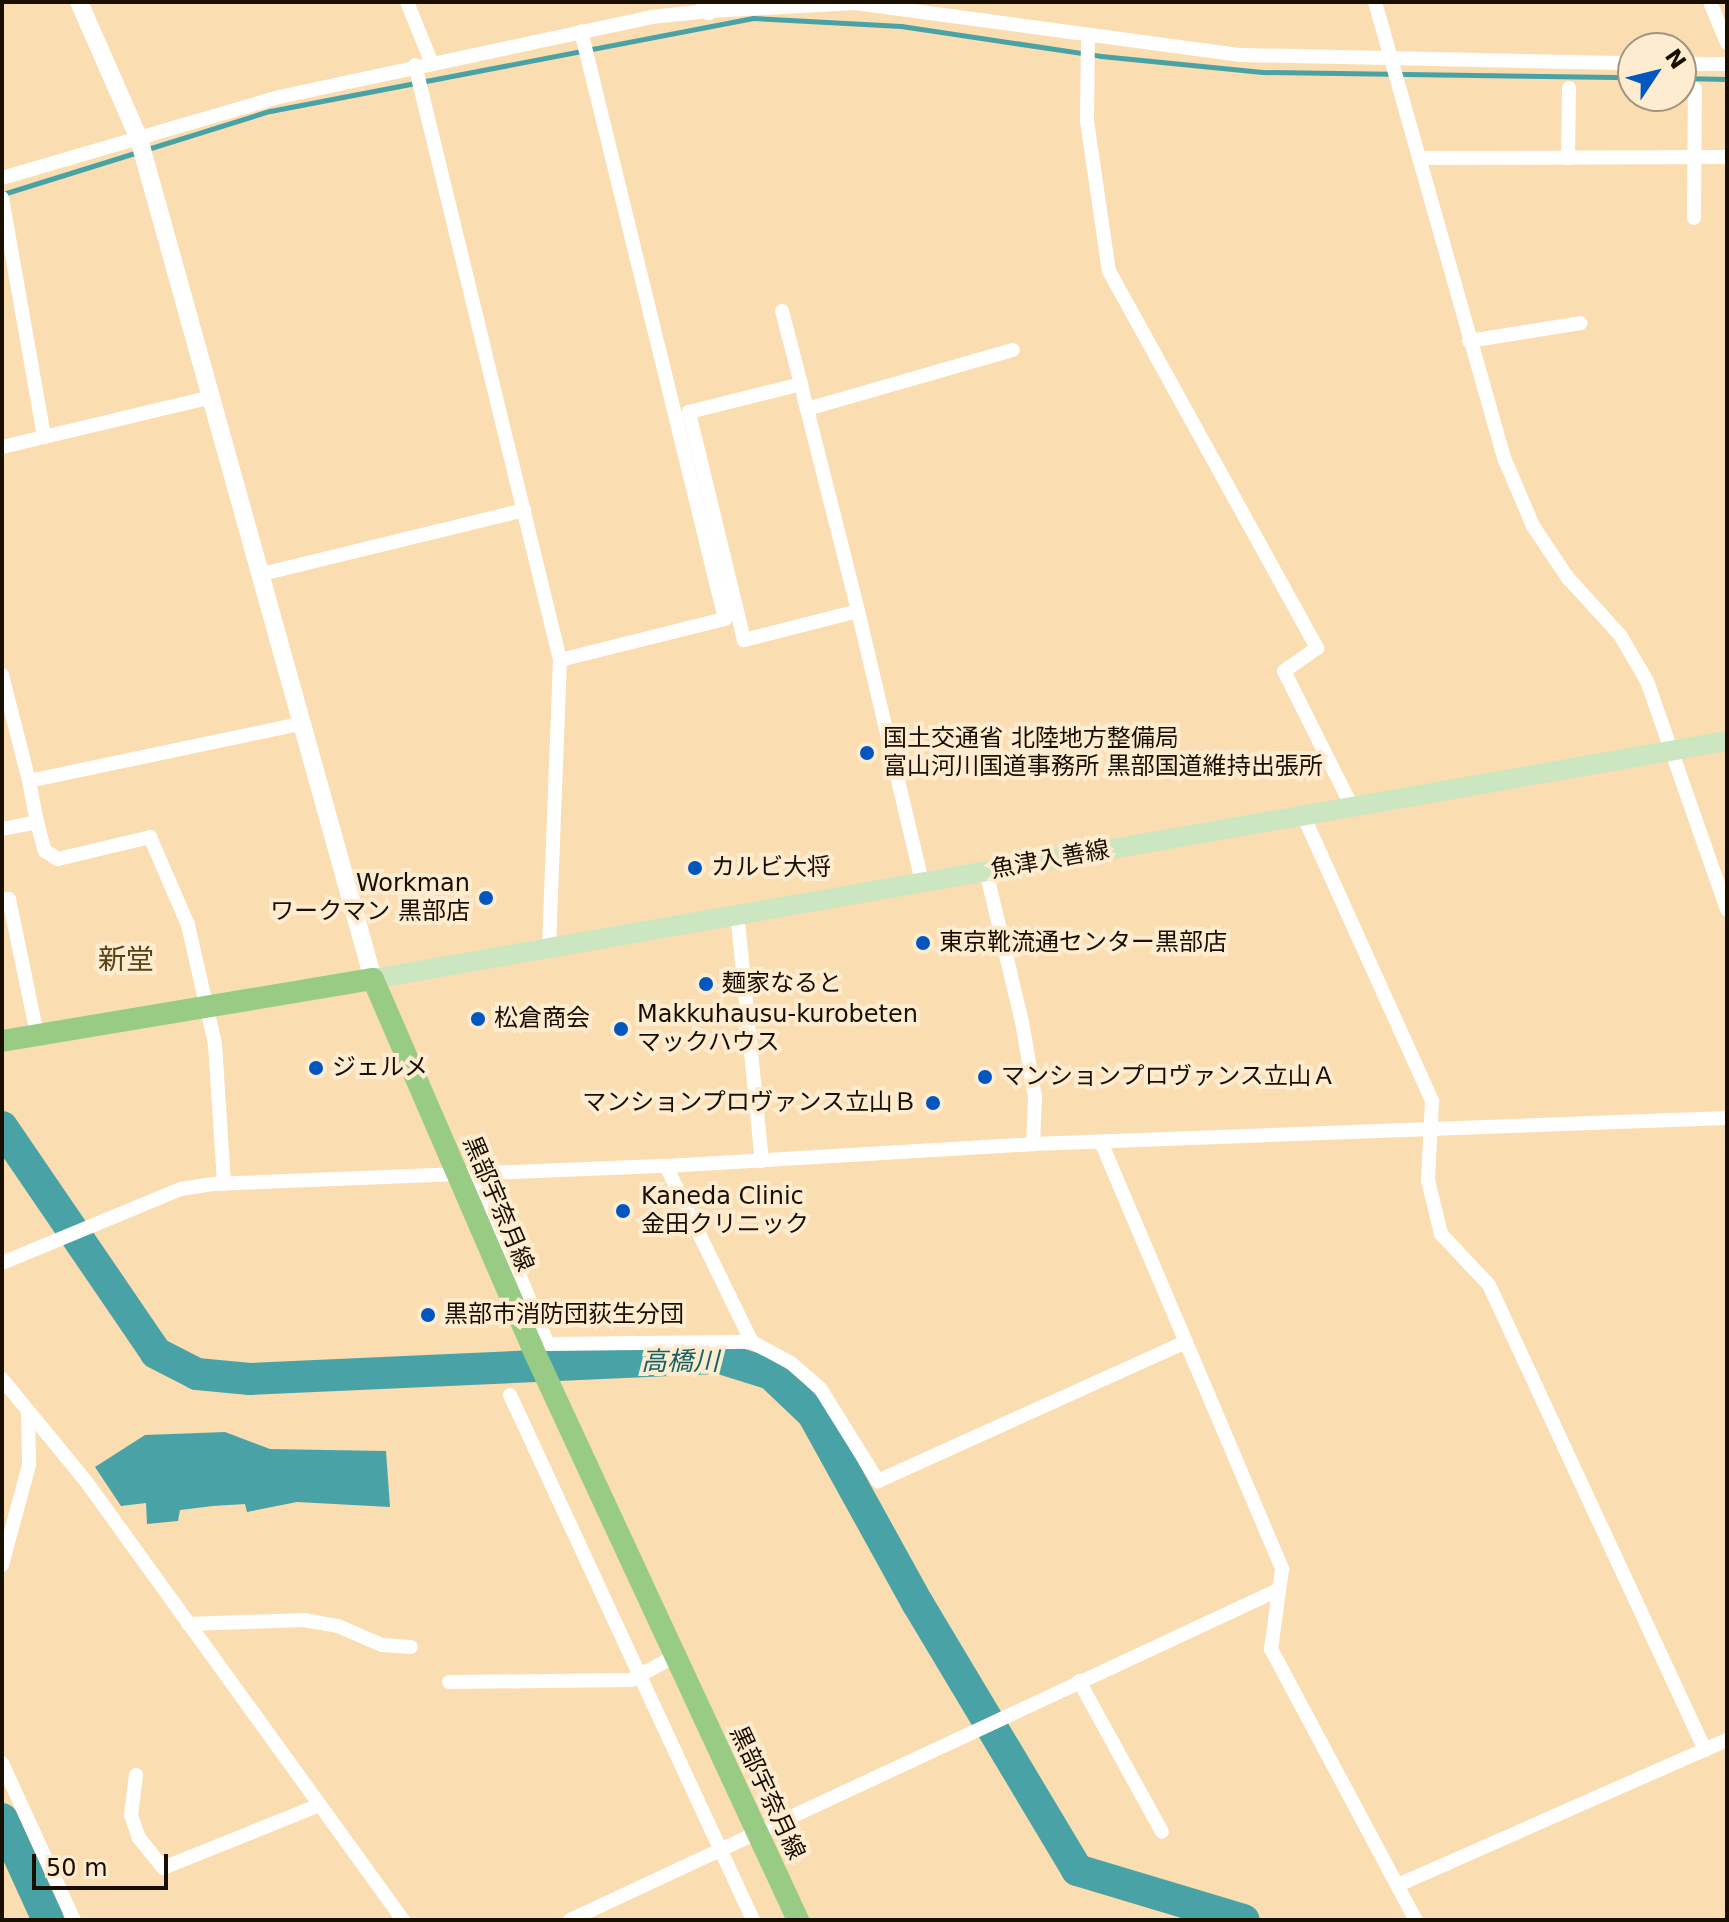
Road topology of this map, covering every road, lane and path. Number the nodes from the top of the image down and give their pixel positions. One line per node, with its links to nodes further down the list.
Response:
1 (79, 2): 18 (street)
2 (407, 2): 10 (street)
3 (855, 2): 6 (street); 8 (street)
4 (1375, 2): 11 (street)
5 (1710, 2): 9 (street)
6 (707, 6): 7 (street)
7 (581, 31): 10 (street); 38 (street)
8 (1088, 38): 11 (street); 44 (street)
9 (1727, 43)
10 (431, 61): 15 (street)
11 (1392, 61): 12 (street); 21 (street)
12 (1617, 63)
13 (1697, 64): 14 (street)
14 (1727, 64)
15 (415, 65): 18 (street); 35 (street)
16 (1569, 88): 22 (street)
17 (1695, 112): 19 (street)
18 (139, 139): 23 (street); 31 (street)
19 (1694, 157): 20 (street); 22 (street); 25 (street)
20 (1727, 157)
21 (1419, 158): 22 (street); 28 (street)
22 (1568, 158)
23 (2, 178)
24 (2, 198): 33 (street)
25 (1694, 218)
26 (782, 311): 30 (street)
27 (1581, 323): 28 (street)
28 (1469, 341): 42 (street)
29 (1013, 350): 32 (street)
30 (801, 384): 32 (street); 37 (street)
31 (212, 397): 33 (street); 36 (street)
32 (807, 409): 37 (street)
33 (44, 437): 34 (street)
34 (2, 447)
35 (524, 510): 36 (street); 38 (street)
36 (262, 574): 40 (street)
37 (858, 611): 49 (street)
38 (560, 660): 53 (street)
39 (2, 675): 43 (street)
40 (304, 723): 43 (street); 54 (street)
41 (1727, 741): 42 (main road, 魚津入善線)
42 (1669, 751): 44 (main road, 魚津入善線); 51 (street)
43 (29, 781): 46 (street)
44 (1352, 807): 45 (main road, 魚津入善線)
45 (1303, 815): 48 (main road, 魚津入善線); 59 (street)
46 (37, 822): 47 (street); 55 (street)
47 (2, 829)
48 (986, 871): 49 (main road, 魚津入善線); 61 (street)
49 (922, 882): 52 (main road, 魚津入善線)
50 (2, 900): 56 (street)
51 (1727, 909)
52 (737, 912): 53 (main road, 魚津入善線); 62 (street)
53 (549, 950): 54 (main road, 魚津入善線)
54 (373, 979): 55 (main road); 64 (main road, 黒部宇奈月線)
55 (206, 1006): 56 (main road); 65 (street)
56 (37, 1034): 57 (main road)
57 (2, 1041)
58 (1727, 1118): 59 (street)
59 (1428, 1129): 60 (street); 81 (street)
60 (1101, 1142): 61 (street); 68 (street)
61 (1033, 1144): 62 (street)
62 (762, 1161): 63 (street)
63 (666, 1166): 64 (street); 67 (street)
64 (466, 1173): 65 (street); 67 (street); 76 (main road, 黒部宇奈月線)
65 (224, 1184): 66 (street)
66 (2, 1263)
67 (752, 1342): 68 (street)
68 (1186, 1342): 73 (street)
69 (2, 1379): 71 (street)
70 (510, 1395): 77 (street)
71 (28, 1411): 72 (street); 74 (street)
72 (2, 1565)
73 (1276, 1591): 78 (street); 88 (street)
74 (188, 1624): 75 (street); 84 (street)
75 (411, 1647)
76 (675, 1656): 77 (street); 86 (main road, 黒部宇奈月線)
77 (641, 1674): 79 (street); 87 (street)
78 (1079, 1681): 85 (street); 86 (street)
79 (449, 1682)
80 (1727, 1740): 81 (street)
81 (1705, 1750): 88 (street)
82 (2, 1763): 89 (street)
83 (136, 1775): 84 (street)
84 (317, 1806): 90 (street)
85 (1162, 1832)
86 (758, 1834): 87 (street); 93 (main road, 黒部宇奈月線)
87 (721, 1851): 91 (street); 92 (street)
88 (1398, 1885): 94 (street)
89 (74, 1920)
90 (403, 1920)
91 (570, 1920)
92 (753, 1920)
93 (798, 1920)
94 (1416, 1920)

